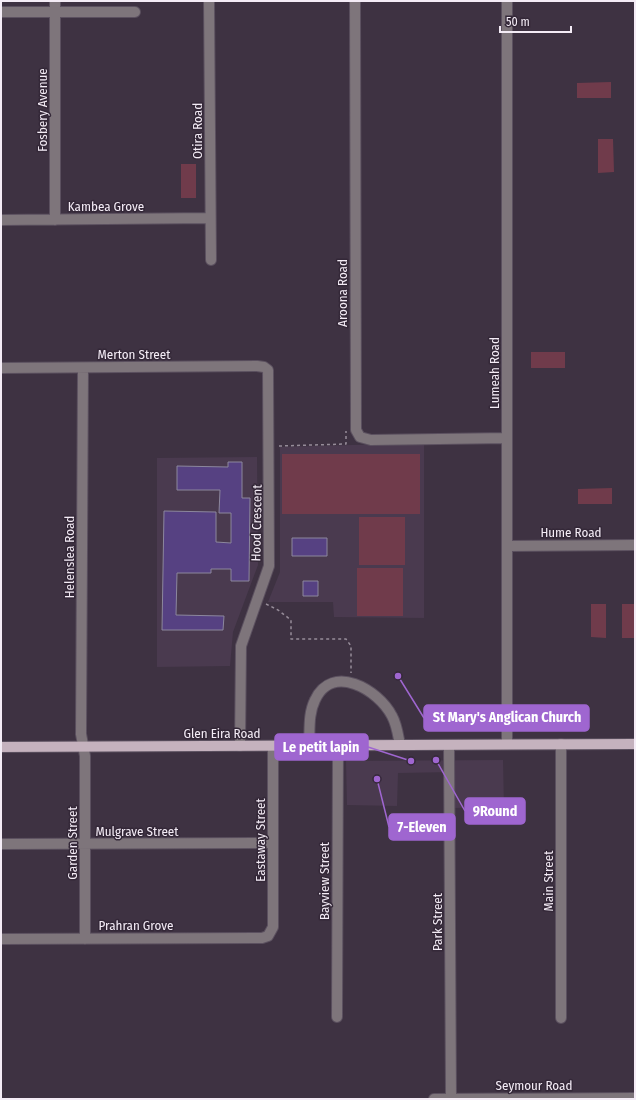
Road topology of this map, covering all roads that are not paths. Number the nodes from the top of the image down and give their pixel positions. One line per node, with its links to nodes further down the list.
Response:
1 (55, 1): 6 (street, Fosbery Avenue)
2 (209, 1): 8 (street, Otira Road)
3 (355, 1): 15 (street, Aroona Road)
4 (507, 1): 15 (street, Lumeah Road)
5 (1, 12): 6 (street)
6 (55, 12): 7 (street); 10 (street, Fosbery Avenue)
7 (135, 12)
8 (210, 218): 10 (street, Kambea Grove); 11 (street, Otira Road)
9 (1, 220): 10 (street, Kambea Grove)
10 (55, 220)
11 (211, 260)
12 (1, 368): 13 (street, Merton Street)
13 (83, 368): 14 (street, Merton Street); 28 (street, Helenslea Road)
14 (266, 368): 23 (street, Hood Crescent)
15 (507, 438): 17 (street, Lumeah Road)
16 (635, 545): 17 (street, Hume Road)
17 (508, 546): 18 (street, Lumeah Road)
18 (507, 744): 19 (main road, Glen Eira Road); 22 (main road, Glen Eira Road)
19 (561, 744): 20 (main road, Glen Eira Road); 36 (street, Main Street)
20 (635, 744)
21 (400, 745): 22 (main road, Glen Eira Road); 25 (street); 26 (main road, Glen Eira Road)
22 (449, 745): 40 (street, Park Street)
23 (240, 746): 24 (main road, Glen Eira Road); 28 (main road, Glen Eira Road)
24 (272, 746): 25 (main road, Glen Eira Road); 29 (street, Eastaway Street)
25 (309, 746): 26 (main road, Glen Eira Road)
26 (338, 746): 35 (street, Bayview Street)
27 (1, 747): 28 (main road, Glen Eira Road)
28 (83, 747): 31 (street, Garden Street)
29 (273, 843): 31 (street, Mulgrave Street); 32 (street, Eastaway Street)
30 (1, 844): 31 (street, Mulgrave Street)
31 (85, 844): 34 (street, Garden Street)
32 (270, 934): 34 (street, Prahran Grove)
33 (1, 939): 34 (street, Prahran Grove)
34 (86, 939)
35 (337, 1017)
36 (561, 1018)
37 (592, 1098): 38 (street, Seymour Road); 40 (street, Seymour Road)
38 (635, 1098)
39 (434, 1099): 40 (street, Seymour Road)
40 (451, 1099)

